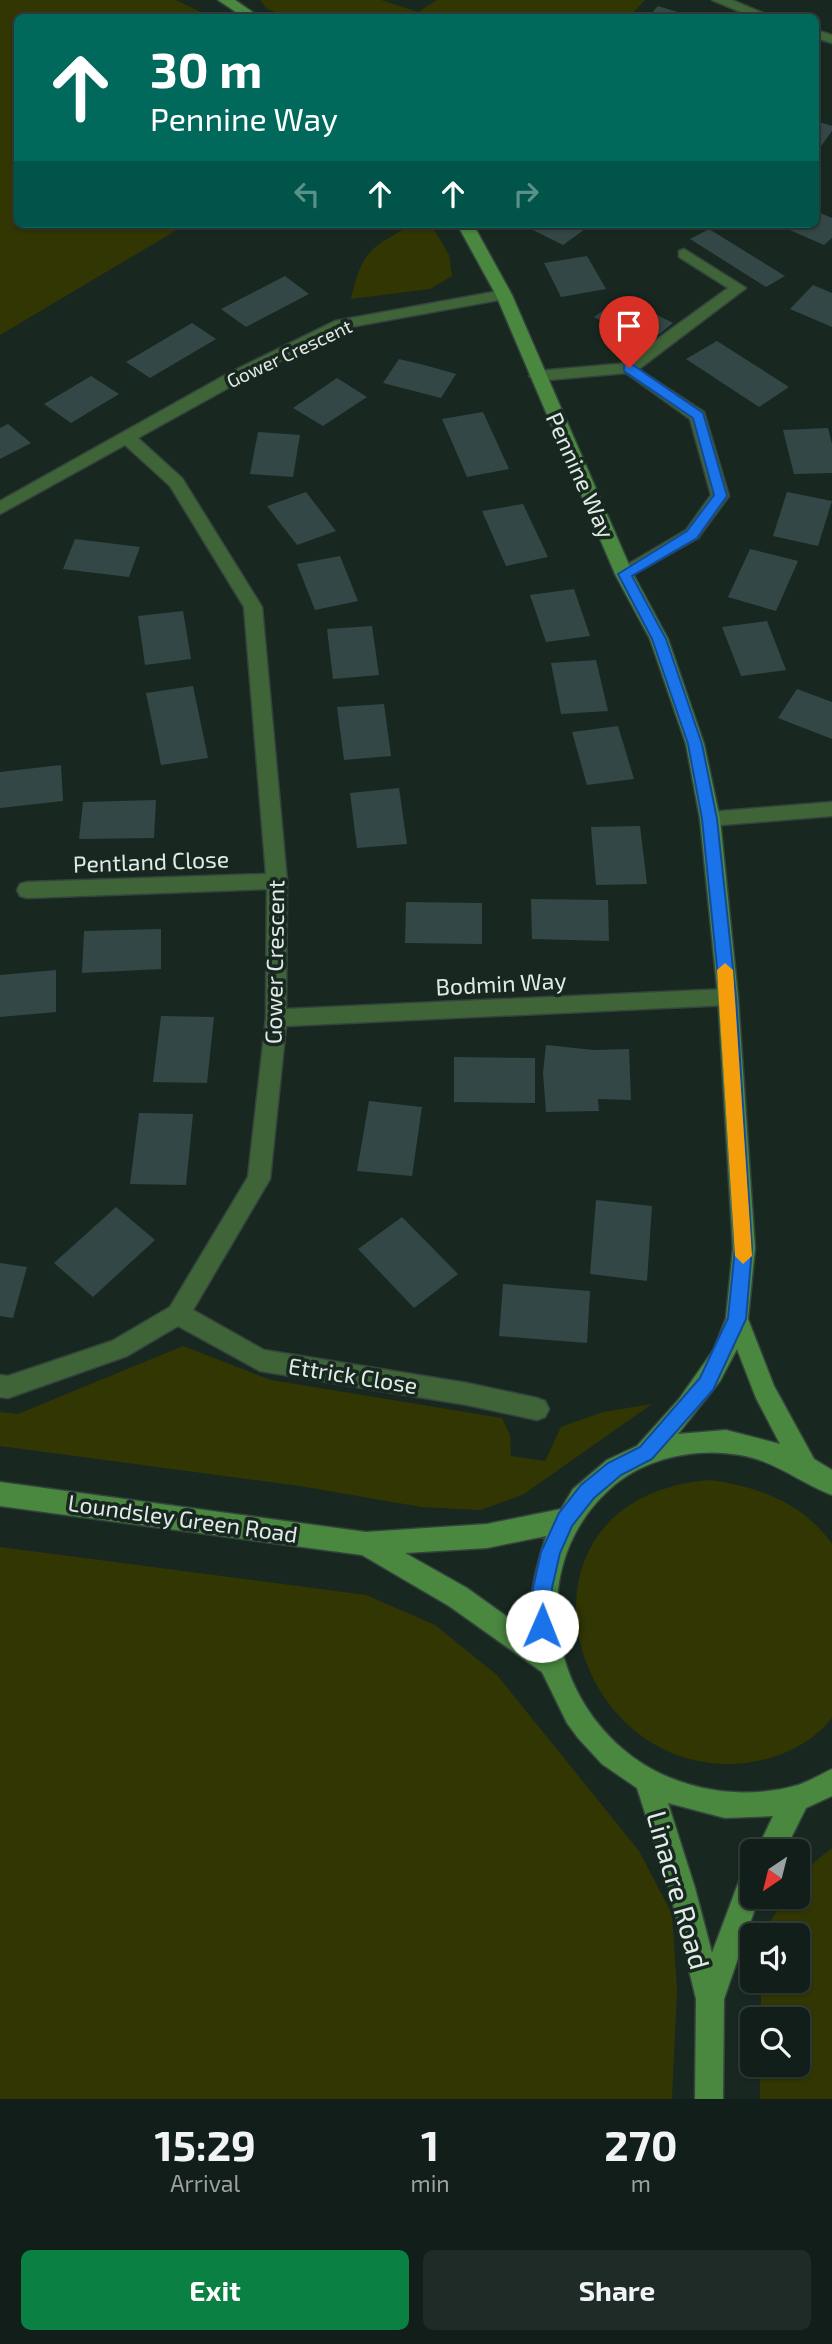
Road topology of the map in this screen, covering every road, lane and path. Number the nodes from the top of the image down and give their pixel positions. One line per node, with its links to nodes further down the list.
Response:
1 (225, 0): 3 (street)
2 (719, 0): 4 (street)
3 (248, 14)
4 (758, 14)
5 (467, 228): 7 (street, Pennine Way)
6 (684, 254): 8 (street)
7 (505, 295): 9 (street, Pennine Way); 10 (street, Gower Crescent)
8 (629, 368): 9 (street); 12 (street)
9 (537, 376): 12 (street, Pennine Way)
10 (127, 438): 11 (street, Gower Crescent); 15 (street, Gower Crescent)
11 (0, 508)
12 (624, 574): 14 (street, Pennine Way)
13 (832, 810): 14 (street)
14 (710, 819): 17 (street, Pennine Way)
15 (277, 881): 16 (street, Pentland Close); 18 (street, Gower Crescent)
16 (27, 890)
17 (728, 997): 18 (street, Bodmin Way); 20 (street, Pennine Way)
18 (276, 1018): 19 (street, Gower Crescent)
19 (178, 1314): 21 (street, Gower Crescent); 22 (street, Ettrick Close)
20 (737, 1319): 23 (street, Pennine Way); 24 (street, Pennine Way)
21 (0, 1386)
22 (537, 1409)
23 (646, 1453): 24 (street); 27 (street)
24 (804, 1465): 25 (street)
25 (832, 1483)
26 (0, 1494): 28 (street, Loundsley Green Road)
27 (566, 1520): 28 (street, Loundsley Green Road); 29 (street)
28 (366, 1545): 29 (street, Loundsley Green Road)
29 (551, 1663): 30 (street)
30 (647, 1780): 32 (street); 35 (street, Linacre Road)
31 (832, 1782): 32 (street)
32 (797, 1798): 33 (street)
33 (776, 1839)
34 (741, 1909): 35 (street, Linacre Road)
35 (710, 1999): 36 (street, Linacre Road)
36 (709, 2099)

